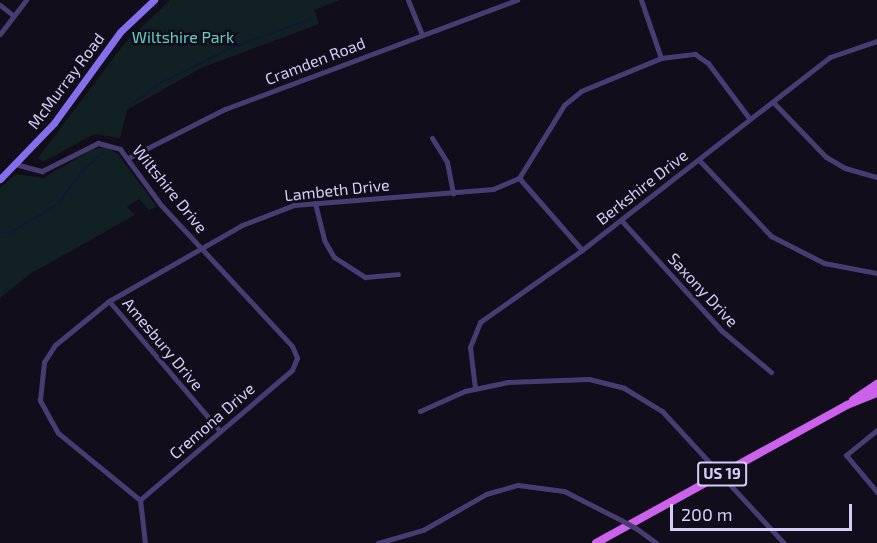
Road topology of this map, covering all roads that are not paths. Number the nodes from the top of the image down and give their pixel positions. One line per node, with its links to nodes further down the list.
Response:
1 (26, 0): 7 (street)
2 (154, 0): 17 (main road, McMurray Road)
3 (408, 0): 9 (street)
4 (517, 0): 9 (street, Cramden Road)
5 (641, 0): 11 (street)
6 (0, 5): 7 (street)
7 (14, 15): 8 (street)
8 (0, 34)
9 (422, 35): 15 (street, Cramden Road)
10 (877, 41): 12 (street, Berkshire Drive)
11 (662, 58): 13 (street); 19 (street)
12 (773, 102): 13 (street, Berkshire Drive); 18 (street)
13 (750, 118): 16 (street, Berkshire Drive)
14 (432, 138): 21 (street)
15 (128, 158): 17 (street, Wiltshire Drive); 24 (street, Wiltshire Drive)
16 (699, 160): 23 (street, Berkshire Drive); 26 (street)
17 (15, 164): 20 (main road, McMurray Road)
18 (877, 177)
19 (519, 178): 21 (street, Lambeth Drive); 25 (street)
20 (0, 179)
21 (453, 193): 22 (street, Lambeth Drive)
22 (315, 202): 24 (street, Lambeth Drive); 27 (street)
23 (621, 220): 25 (street, Berkshire Drive); 30 (street, Saxony Drive)
24 (202, 249): 28 (street, Lambeth Drive); 29 (street, Wiltshire Drive)
25 (582, 250): 32 (street, Berkshire Drive)
26 (877, 273)
27 (398, 274)
28 (109, 301): 37 (street, Amesbury Drive); 40 (street, Lambeth Drive)
29 (297, 358): 37 (street, Cremona Drive)
30 (771, 372)
31 (877, 384): 34 (main road, US 19)
32 (475, 388): 35 (street); 38 (street)
33 (877, 393): 34 (main road, US 19)
34 (848, 405): 38 (main road, US 19)
35 (420, 411)
36 (877, 430): 39 (street)
37 (220, 431): 40 (street, Cremona Drive)
38 (721, 474): 43 (main road, US 19); 45 (street)
39 (877, 492)
40 (140, 500): 41 (street)
41 (145, 543)
42 (378, 543): 44 (street, bridge)
43 (596, 543)
44 (656, 543)
45 (784, 543)

